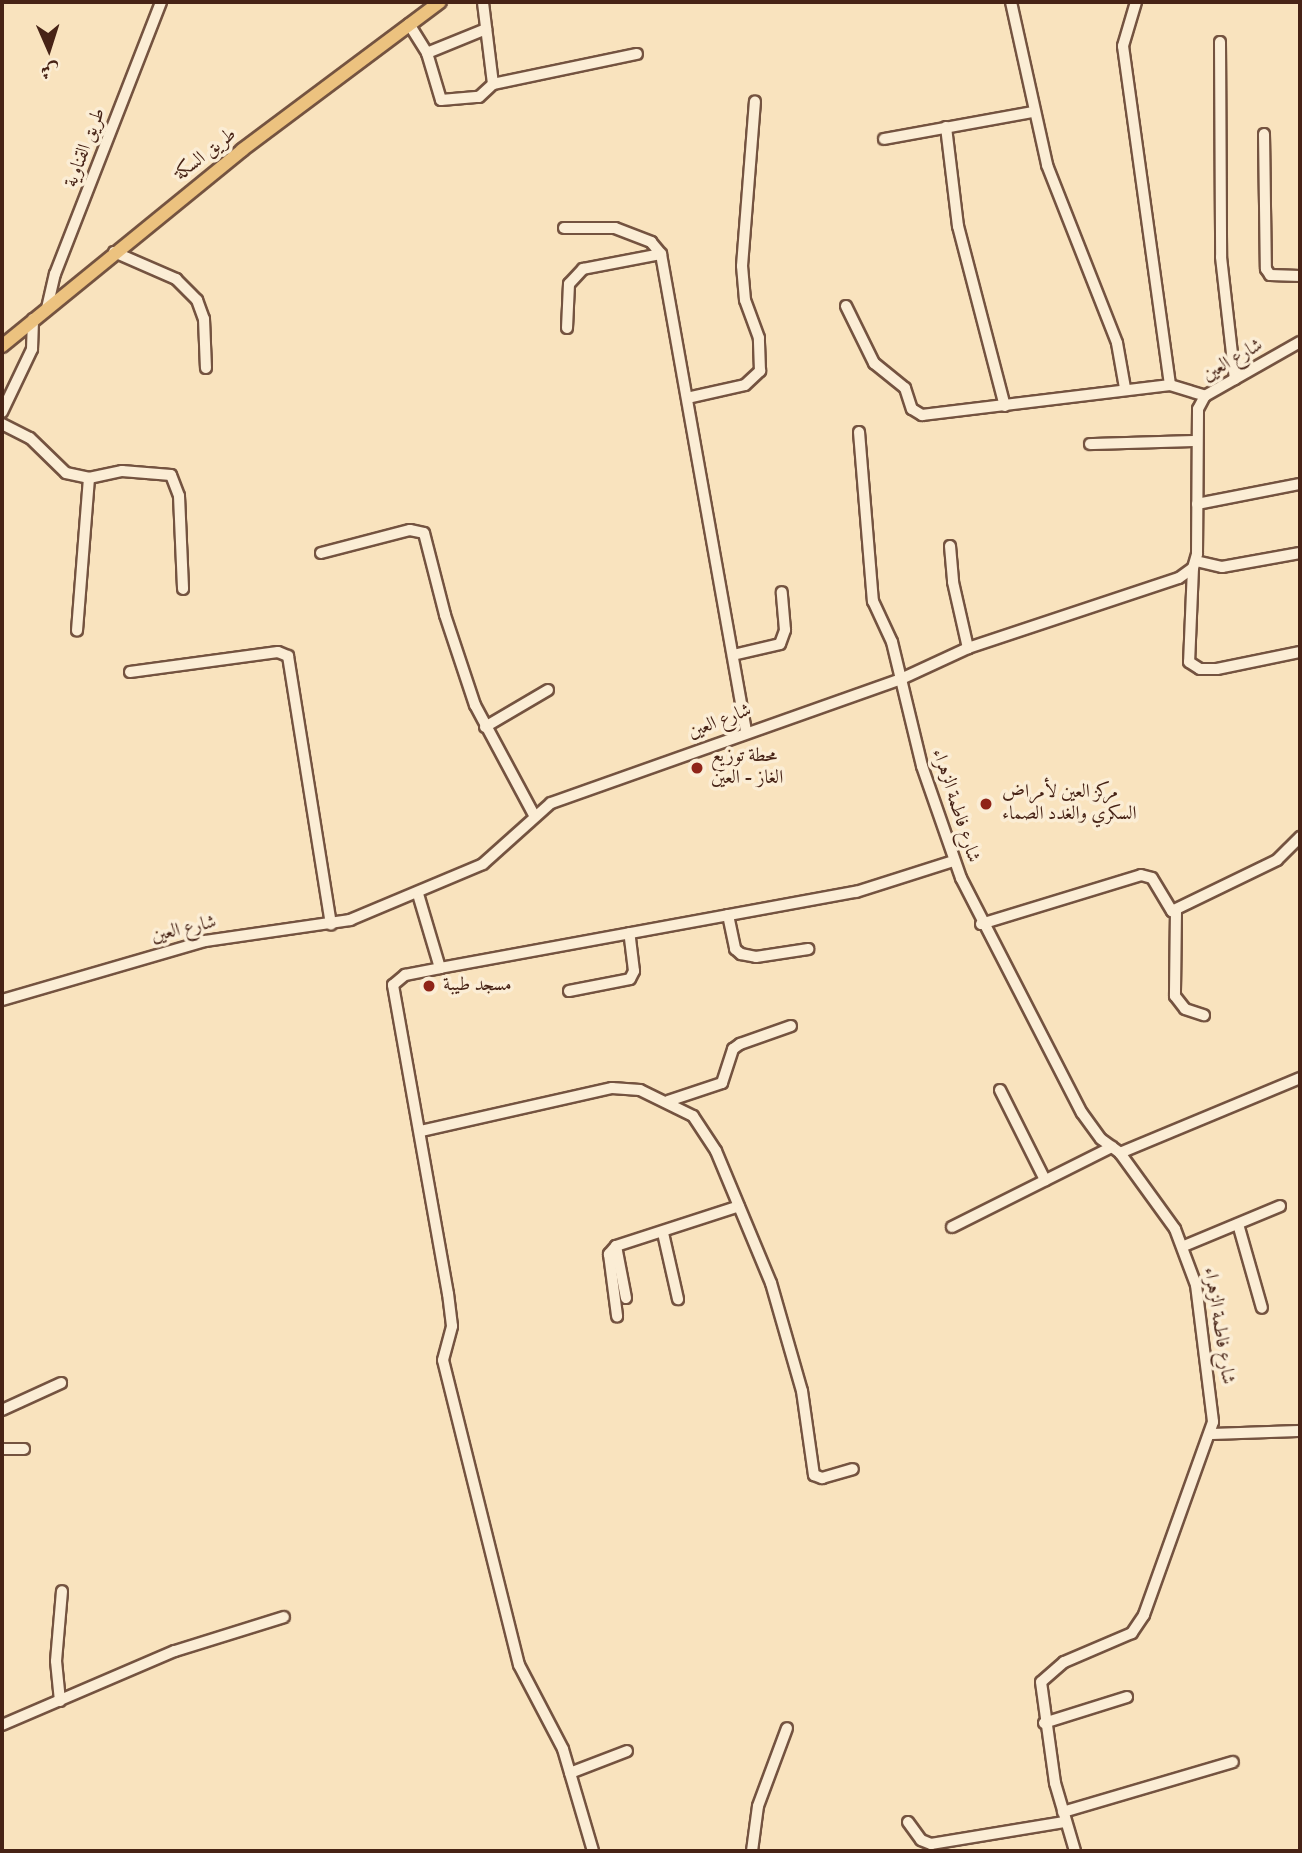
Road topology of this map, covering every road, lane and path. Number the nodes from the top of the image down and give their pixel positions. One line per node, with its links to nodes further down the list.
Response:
1 (162, 2): 22 (street, طريق القناوية)
2 (440, 2): 6 (main road, طريق السكة)
3 (483, 2): 7 (street)
4 (1011, 2): 13 (street)
5 (1136, 2): 29 (street)
6 (409, 24): 9 (street); 18 (main road, طريق السكة)
7 (486, 29): 9 (street); 11 (street)
8 (1220, 42): 28 (street)
9 (427, 52): 11 (street)
10 (637, 54): 11 (street)
11 (493, 84)
12 (755, 102): 32 (street)
13 (1033, 112): 14 (street); 30 (street)
14 (946, 127): 16 (street); 33 (street)
15 (1264, 134): 20 (street)
16 (884, 139)
17 (564, 228): 19 (street)
18 (114, 252): 22 (main road, طريق السكة); 27 (street)
19 (661, 254): 24 (street); 32 (street)
20 (1300, 276)
21 (846, 306): 33 (street)
22 (47, 308): 23 (main road, طريق السكة)
23 (33, 319): 26 (main road, طريق السكة); 34 (street)
24 (567, 328)
25 (1300, 342): 28 (street, شارع العين)
26 (2, 346)
27 (206, 368)
28 (1235, 379): 31 (street, شارع العين)
29 (1170, 384): 30 (street); 31 (street)
30 (1125, 388): 33 (street)
31 (1205, 396): 37 (street, شارع العين)
32 (687, 398): 51 (street)
33 (1005, 406)
34 (2, 412)
35 (2, 424): 39 (street)
36 (859, 432): 53 (street, شارع فاطمة الزهراء)
37 (1197, 441): 38 (street); 41 (street, شارع العين)
38 (1090, 444)
39 (89, 478): 46 (street); 48 (street)
40 (1300, 484): 41 (street)
41 (1197, 504): 45 (street, شارع العين)
42 (950, 545): 49 (street)
43 (321, 553): 55 (street)
44 (1300, 553): 45 (street)
45 (1194, 564): 49 (street, شارع العين); 50 (street)
46 (183, 589)
47 (782, 593): 51 (street)
48 (77, 631)
49 (968, 648): 53 (street, شارع العين)
50 (1300, 652)
51 (733, 655): 56 (street)
52 (130, 672): 64 (street)
53 (901, 679): 56 (street, شارع العين); 59 (street, شارع فاطمة الزهراء)
54 (548, 690): 55 (street)
55 (485, 727): 57 (street)
56 (746, 730): 57 (street, شارع العين)
57 (534, 815): 60 (street, شارع العين)
58 (1300, 837): 61 (street)
59 (954, 861): 62 (street); 63 (street, شارع فاطمة الزهراء)
60 (418, 894): 64 (street, شارع العين); 67 (street)
61 (1176, 910): 63 (street); 70 (street)
62 (728, 915): 65 (street); 66 (street)
63 (981, 924): 76 (street, شارع فاطمة الزهراء)
64 (331, 925): 69 (street, شارع العين)
65 (629, 933): 67 (street); 68 (street)
66 (808, 949)
67 (440, 968): 75 (street)
68 (569, 991)
69 (2, 1000)
70 (1203, 1015)
71 (790, 1026): 74 (street)
72 (1300, 1078): 76 (street)
73 (1000, 1090): 77 (street)
74 (668, 1101): 75 (street); 78 (street)
75 (421, 1131): 105 (street)
76 (1116, 1150): 77 (street); 84 (street, شارع فاطمة الزهراء)
77 (1045, 1180): 81 (street)
78 (738, 1206): 82 (street); 95 (street)
79 (1280, 1206): 80 (street)
80 (1238, 1224): 84 (street); 87 (street)
81 (952, 1227)
82 (663, 1233): 83 (street); 86 (street)
83 (616, 1246): 85 (street); 88 (street)
84 (1184, 1246): 92 (street, شارع فاطمة الزهراء)
85 (626, 1298)
86 (678, 1299)
87 (1262, 1308)
88 (617, 1316)
89 (61, 1383): 90 (street)
90 (2, 1410)
91 (1300, 1431): 92 (street)
92 (1210, 1434): 100 (street, شارع فاطمة الزهراء)
93 (2, 1449): 94 (street)
94 (24, 1449)
95 (853, 1468)
96 (62, 1591): 99 (street)
97 (284, 1617): 99 (street)
98 (1127, 1697): 100 (street)
99 (60, 1701): 101 (street)
100 (1045, 1723): 106 (street, شارع فاطمة الزهراء)
101 (2, 1725)
102 (787, 1728): 109 (street)
103 (628, 1751): 105 (street)
104 (1233, 1762): 106 (street)
105 (570, 1773): 108 (street)
106 (1064, 1817): 107 (street); 110 (street, شارع فاطمة الزهراء)
107 (908, 1822)
108 (593, 1851)
109 (751, 1851)
110 (1075, 1851)

